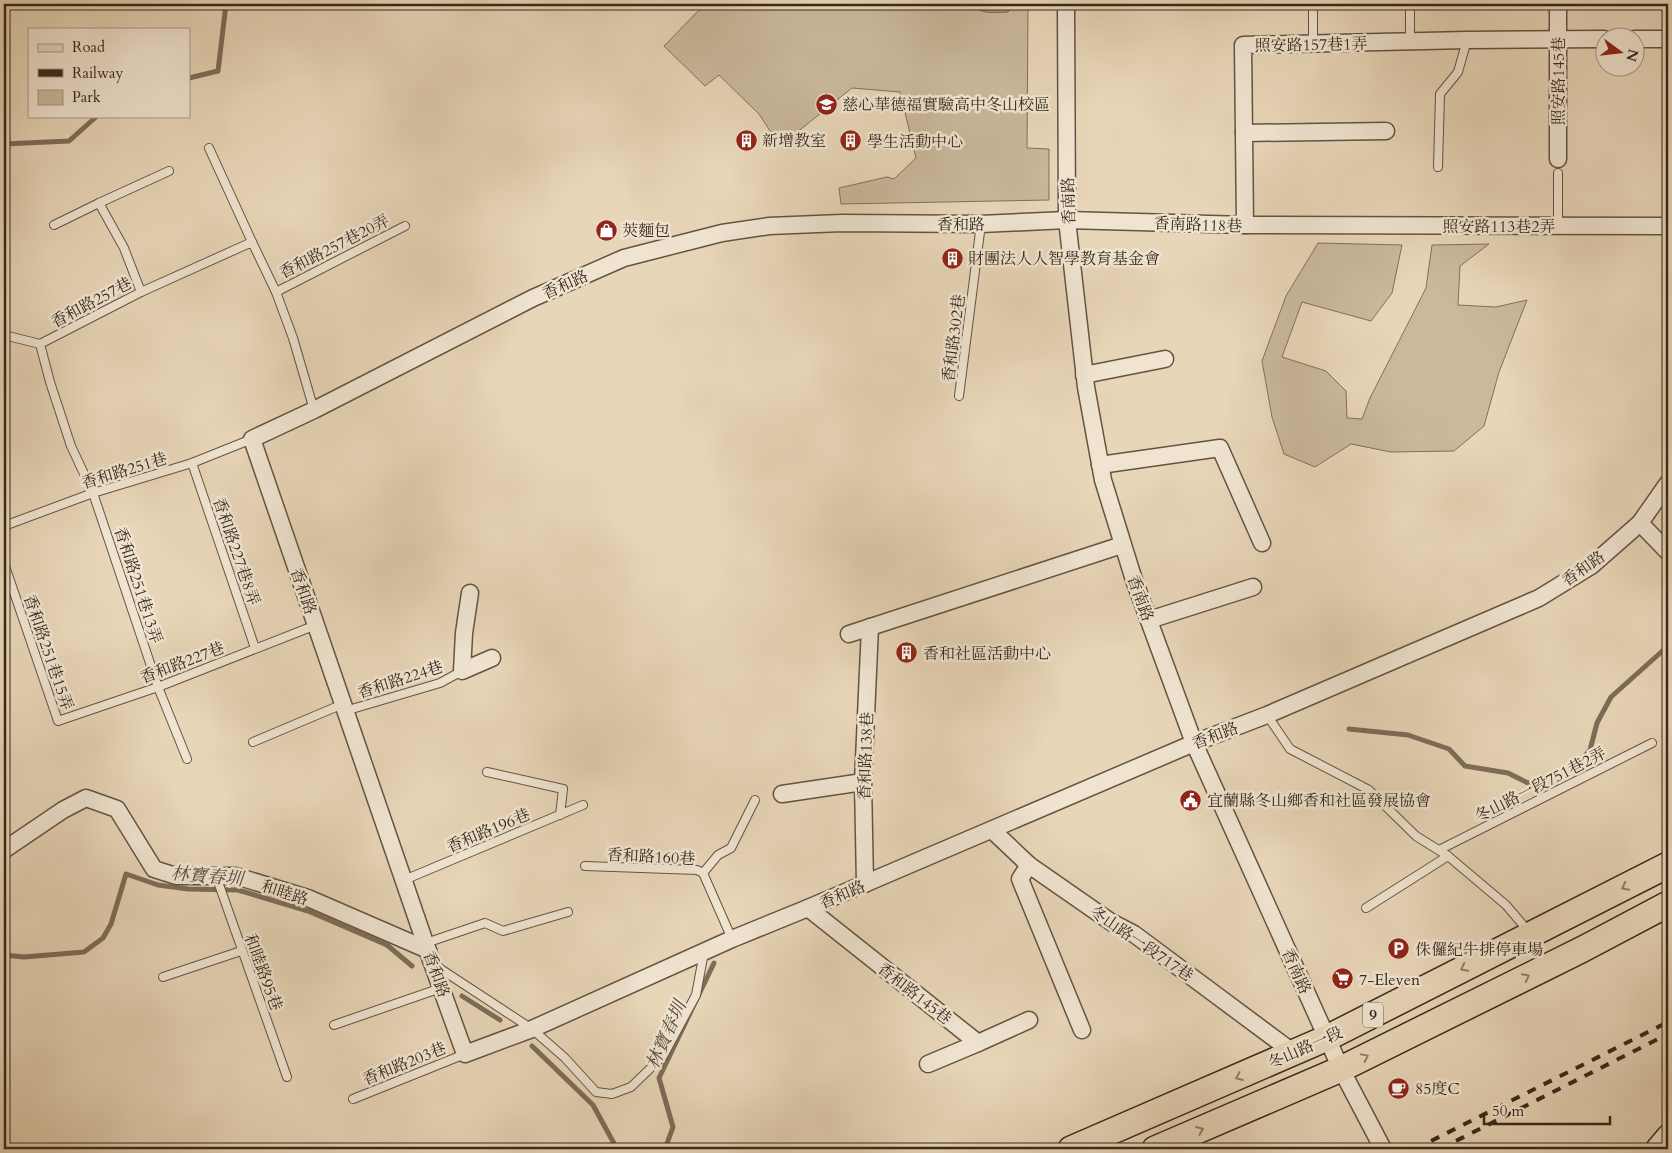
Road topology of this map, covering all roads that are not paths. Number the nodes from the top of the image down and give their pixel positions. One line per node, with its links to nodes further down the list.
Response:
1 (1066, 4): 19 (street, 香南路)
2 (1313, 4): 11 (lane)
3 (1410, 4): 10 (lane)
4 (1558, 4): 5 (street, 照安路145巷)
5 (1558, 39): 6 (street, 照安路157巷1弄); 9 (street, 照安路157巷1弄); 15 (street, 照安路145巷)
6 (1594, 39)
7 (1644, 39): 8 (street)
8 (1668, 39)
9 (1468, 40): 10 (street, 照安路157巷1弄); 16 (lane)
10 (1410, 42): 11 (street, 照安路157巷1弄)
11 (1313, 43): 13 (street, 照安路157巷1弄)
12 (1386, 131): 13 (street)
13 (1244, 132): 22 (street, 照安路157巷1弄)
14 (210, 148): 27 (lane)
15 (1558, 166): 25 (lane)
16 (1438, 167)
17 (169, 170): 18 (lane)
18 (99, 203): 21 (lane); 28 (lane)
19 (1067, 220): 20 (street, 香和路); 22 (street, 香南路118巷); 33 (street, 香南路)
20 (981, 224): 34 (lane, 香和路302巷); 35 (street, 香和路)
21 (54, 225)
22 (1245, 225): 23 (street, 香南路118巷)
23 (1329, 225): 25 (street, 照安路113巷2弄)
24 (404, 226): 29 (lane, 香和路257巷20弄)
25 (1558, 226): 26 (street, 照安路113巷2弄)
26 (1668, 226)
27 (252, 242): 28 (lane, 香和路257巷); 29 (lane)
28 (141, 292): 31 (lane, 香和路257巷)
29 (276, 292): 35 (lane)
30 (4, 335): 31 (lane)
31 (40, 344): 40 (lane, 香和路257巷)
32 (1165, 359): 33 (street)
33 (1084, 375): 38 (street, 香南路)
34 (959, 396)
35 (314, 410): 36 (street, 香和路)
36 (252, 439): 37 (lane, 香和路251巷); 50 (street, 香和路)
37 (192, 462): 40 (lane, 香和路251巷); 53 (lane, 香和路227巷8弄)
38 (1100, 465): 43 (street); 44 (street, 香南路)
39 (1668, 484): 41 (street, 香和路)
40 (93, 493): 42 (lane, 香和路251巷); 56 (lane, 香和路251巷13弄)
41 (1640, 523): 45 (street); 58 (street, 香和路)
42 (4, 526)
43 (1262, 542)
44 (1122, 545): 49 (street, 香南路); 51 (street)
45 (1668, 552)
46 (4, 563): 59 (lane, 香和路251巷15弄)
47 (1253, 587): 49 (street)
48 (470, 593): 55 (street)
49 (1149, 620): 61 (street, 香南路)
50 (316, 625): 53 (lane, 香和路227巷); 57 (street, 香和路)
51 (870, 627): 52 (street); 65 (street, 香和路138巷)
52 (849, 634)
53 (255, 648): 56 (lane, 香和路227巷)
54 (492, 658): 55 (street)
55 (462, 671): 57 (lane, 香和路224巷)
56 (158, 687): 59 (lane, 香和路227巷); 63 (lane, 香和路251巷13弄)
57 (344, 708): 60 (lane, 香和路224巷); 79 (street, 香和路)
58 (1267, 715): 61 (street, 香和路); 72 (lane)
59 (58, 721)
60 (253, 742)
61 (1194, 743): 70 (street, 香和路); 96 (street, 香南路)
62 (1652, 743): 72 (lane, 冬山路一段751巷2弄)
63 (187, 759)
64 (487, 772): 69 (lane)
65 (863, 782): 66 (street); 80 (street, 香和路138巷)
66 (782, 794)
67 (755, 800): 77 (lane)
68 (583, 805): 69 (lane, 香和路196巷)
69 (560, 815): 79 (lane, 香和路196巷)
70 (992, 830): 74 (street, 冬山路一段717巷); 80 (street, 香和路)
71 (4, 850): 78 (street, 和睦路)
72 (1439, 850): 73 (lane)
73 (1448, 856): 83 (lane); 85 (lane)
74 (1029, 865): 95 (street); 98 (street, 冬山路一段717巷)
75 (1668, 865): 85 (main road, 冬山路一段 / 9, one-way to 85)
76 (584, 866): 77 (lane, 香和路160巷)
77 (703, 873): 86 (lane, 香和路160巷)
78 (216, 879): 87 (lane, 和睦路95巷); 88 (street, 和睦路)
79 (404, 880): 88 (street, 香和路)
80 (865, 884): 82 (street, 香和路)
81 (1668, 904): 101 (main road, 冬山路一段 / 9, one-way to 81)
82 (808, 908): 86 (street, 香和路); 97 (street, 香和路145巷)
83 (1366, 908)
84 (568, 912): 88 (lane)
85 (1530, 934): 96 (main road, 冬山路一段 / 9, one-way to 96)
86 (732, 939): 89 (street, 香和路)
87 (241, 952): 90 (lane); 102 (lane, 和睦路95巷)
88 (429, 952): 91 (street, 香和路); 94 (lane)
89 (704, 952): 94 (street, 香和路); 94 (lane)
90 (163, 977)
91 (441, 988): 93 (lane); 99 (street, 香和路)
92 (1029, 1020): 97 (street)
93 (334, 1025)
94 (530, 1030): 99 (street, 香和路)
95 (1082, 1030)
96 (1327, 1038): 98 (main road, 冬山路一段 / 9); 101 (street, 香南路)
97 (978, 1043): 100 (street)
98 (1294, 1053): 105 (main road, 冬山路一段 / 9, one-way to 105)
99 (465, 1054): 103 (lane, 香和路203巷)
100 (928, 1064)
101 (1340, 1069): 106 (main road, 冬山路一段 / 9, one-way to 101); 107 (street, 香南路)
102 (286, 1077)
103 (353, 1099)
104 (1668, 1136): 108 (street)
105 (1071, 1149)
106 (1155, 1149)
107 (1383, 1149)
108 (1657, 1149)

